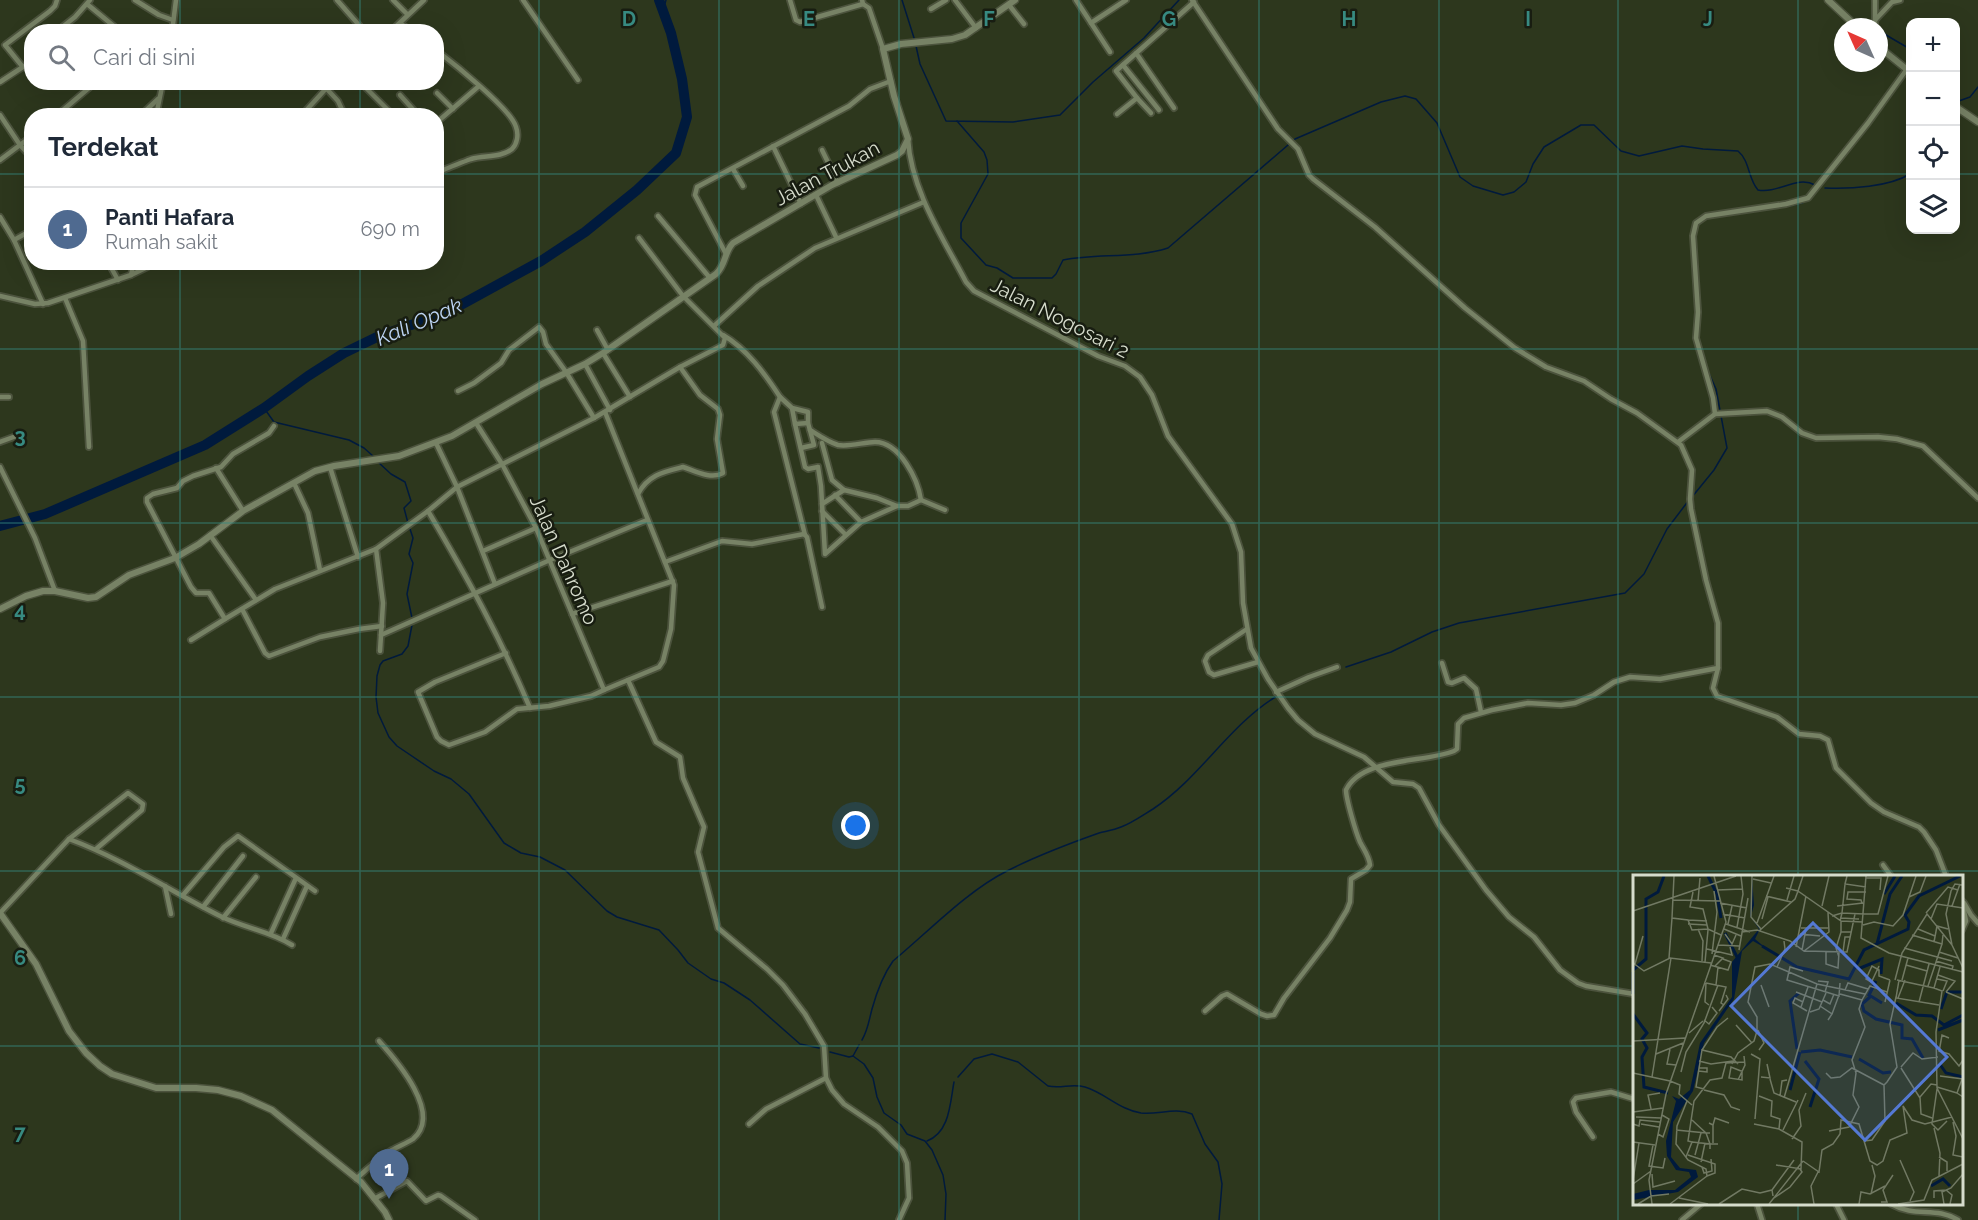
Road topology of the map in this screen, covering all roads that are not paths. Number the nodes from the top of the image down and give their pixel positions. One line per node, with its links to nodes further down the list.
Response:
1 (57, 0): 28 (street)
2 (135, 0): 25 (street)
3 (176, 0): 25 (street)
4 (337, 0): 32 (street)
5 (393, 0): 21 (street)
6 (424, 0): 21 (street)
7 (523, 0): 45 (street)
8 (790, 0): 18 (street)
9 (946, 0): 20 (street)
10 (955, 0): 34 (street)
11 (1076, 0): 27 (street)
12 (1126, 0): 27 (street)
13 (1828, 0): 22 (street)
14 (1875, 0): 23 (street)
15 (1900, 0): 24 (street)
16 (1193, 1): 38 (street); 131 (street)
17 (89, 2): 29 (street); 30 (street)
18 (863, 2): 36 (street)
19 (1010, 2): 33 (street); 34 (street)
20 (930, 9)
21 (407, 14): 26 (street)
22 (1847, 18)
23 (1876, 18)
24 (1877, 18)
25 (173, 20): 31 (street)
26 (400, 23)
27 (1091, 23): 37 (street)
28 (34, 24)
29 (66, 24)
30 (112, 24)
31 (173, 24)
32 (358, 24)
33 (1024, 24)
34 (976, 28): 36 (street)
35 (24, 31): 42 (street)
36 (884, 49): 46 (street)
37 (1110, 52)
38 (1136, 53): 41 (street); 65 (street)
39 (1888, 54): 43 (street)
40 (444, 58): 48 (street)
41 (1123, 65): 57 (street); 67 (street)
42 (22, 66): 47 (street)
43 (1906, 69)
44 (1908, 72): 121 (street)
45 (578, 80)
46 (892, 81): 74 (street); 77 (street)
47 (0, 82)
48 (479, 86): 66 (street); 82 (street)
49 (87, 90): 58 (street)
50 (161, 90): 56 (street)
51 (324, 90): 61 (street)
52 (328, 90): 62 (street)
53 (368, 90): 63 (street)
54 (437, 93): 66 (street)
55 (400, 95): 64 (street)
56 (159, 98): 59 (street); 60 (street)
57 (1137, 98): 69 (street); 70 (street)
58 (65, 108)
59 (148, 108)
60 (157, 108)
61 (307, 108)
62 (341, 108)
63 (385, 108)
64 (412, 108)
65 (1174, 108)
66 (453, 109): 72 (street)
67 (1159, 110)
68 (1960, 110): 73 (street)
69 (1151, 113)
70 (1117, 114)
71 (0, 116): 76 (street)
72 (444, 116)
73 (1978, 122)
74 (908, 139): 83 (street, Jalan Trukan); 86 (street, Jalan Nogosari 2)
75 (24, 142): 76 (street)
76 (20, 145): 78 (street); 80 (street)
77 (773, 147): 81 (street); 87 (street)
78 (24, 149)
79 (822, 150): 83 (street)
80 (0, 160)
81 (733, 169): 84 (street); 94 (street)
82 (444, 170)
83 (838, 183): 85 (street, Jalan Trukan)
84 (742, 186)
85 (816, 195): 87 (street, Jalan Trukan); 91 (street)
86 (924, 202): 91 (street); 180 (street, Jalan Nogosari 2)
87 (801, 204): 94 (street, Jalan Trukan)
88 (658, 216): 101 (street)
89 (0, 217): 93 (street)
90 (24, 234): 93 (street)
91 (836, 237): 107 (street)
92 (639, 238): 104 (street)
93 (14, 240): 95 (street)
94 (726, 254): 101 (street)
95 (24, 262)
96 (28, 270): 106 (street)
97 (112, 270): 102 (street)
98 (132, 270): 100 (street)
99 (141, 270): 100 (street)
100 (131, 275): 102 (street)
101 (710, 278): 104 (street)
102 (118, 280): 105 (street)
103 (0, 296): 106 (street)
104 (683, 296): 107 (street); 110 (street)
105 (65, 298): 106 (street); 135 (street)
106 (43, 304)
107 (714, 326): 109 (street)
108 (597, 330): 110 (street)
109 (721, 334): 112 (street); 118 (street)
110 (606, 351): 111 (street); 117 (street)
111 (585, 364): 113 (street); 120 (street)
112 (680, 367): 117 (street); 146 (street)
113 (566, 372): 114 (street); 122 (street); 123 (street)
114 (458, 391)
115 (0, 397): 116 (street)
116 (9, 397)
117 (630, 397): 120 (street)
118 (780, 397): 119 (street); 161 (street)
119 (792, 408): 124 (street); 125 (street)
120 (608, 411): 122 (street); 146 (street)
121 (1715, 414): 131 (street); 148 (street)
122 (594, 418): 137 (street)
123 (476, 423): 132 (street); 137 (street, Jalan Dahromo)
124 (808, 423): 125 (street); 127 (street)
125 (795, 424): 136 (street)
126 (274, 426): 142 (street)
127 (810, 430): 129 (street); 134 (street)
128 (19, 435): 130 (street)
129 (830, 441): 133 (street); 149 (street)
130 (0, 442)
131 (1678, 442): 188 (street)
132 (436, 443): 140 (street); 144 (street)
133 (822, 443): 134 (street); 138 (street)
134 (814, 446): 136 (street)
135 (89, 447)
136 (801, 448): 141 (street)
137 (502, 464): 144 (street); 158 (street, Jalan Dahromo)
138 (827, 464): 141 (street); 145 (street)
139 (0, 467): 171 (street)
140 (330, 467): 143 (street); 164 (street)
141 (818, 467): 150 (street)
142 (216, 468): 153 (street); 165 (street)
143 (294, 483): 153 (street); 168 (street)
144 (457, 487): 154 (street); 163 (street)
145 (844, 490): 147 (street); 151 (street)
146 (638, 494): 156 (street)
147 (835, 495): 150 (street); 157 (street)
148 (1978, 498)
149 (921, 500): 151 (street); 152 (street)
150 (822, 504): 155 (street)
151 (897, 506): 157 (street)
152 (945, 510)
153 (243, 511): 160 (street)
154 (428, 511): 162 (street); 172 (street)
155 (825, 518): 159 (street); 159 (street)
156 (647, 520): 166 (street); 167 (street)
157 (861, 522): 159 (street)
158 (536, 528): 163 (street); 166 (street, Jalan Dahromo)
159 (845, 534)
160 (210, 535): 165 (street); 173 (street)
161 (805, 535): 167 (street); 174 (street)
162 (376, 549): 164 (street); 179 (street)
163 (483, 551): 170 (street)
164 (358, 557): 168 (street)
165 (175, 558): 171 (street); 178 (street)
166 (550, 560): 170 (street); 177 (street, Jalan Dahromo)
167 (665, 562): 169 (street)
168 (320, 570): 173 (street)
169 (673, 581): 177 (street); 189 (street)
170 (495, 584): 172 (street)
171 (55, 591): 175 (street)
172 (476, 593): 181 (street); 184 (street)
173 (256, 600): 176 (street)
174 (822, 607)
175 (0, 609)
176 (242, 609): 178 (street); 179 (street)
177 (572, 614): 190 (street, Jalan Dahromo)
178 (225, 619): 182 (street)
179 (382, 626): 181 (street)
180 (1247, 629): 185 (street, Jalan Nogosari 2); 185 (street)
181 (381, 635): 183 (street)
182 (191, 640)
183 (380, 651)
184 (506, 652): 192 (street); 192 (street)
185 (1258, 662): 191 (street, Jalan Nogosari 2)
186 (1442, 663): 193 (street)
187 (1337, 667): 191 (street)
188 (1718, 668): 193 (street); 200 (street)
189 (628, 680): 190 (street); 221 (street)
190 (604, 690): 192 (street)
191 (1276, 692): 194 (street, Jalan Nogosari 2)
192 (530, 708)
193 (1481, 712): 194 (street)
194 (1377, 767): 218 (street, Jalan Nogosari 2); 219 (street)
195 (69, 840): 196 (street); 196 (street); 210 (street)
196 (96, 849): 204 (street)
197 (243, 856): 209 (street)
198 (1882, 865): 199 (street)
199 (1890, 875)
200 (1946, 875)
201 (256, 877): 212 (street)
202 (296, 878): 203 (street); 206 (street); 215 (street)
203 (307, 885): 205 (street); 216 (street)
204 (165, 886): 206 (street); 211 (street)
205 (315, 891)
206 (183, 895): 209 (street)
207 (1963, 901): 213 (street)
208 (1963, 905): 214 (street)
209 (203, 907): 212 (street)
210 (0, 913): 225 (street)
211 (171, 914)
212 (223, 918): 215 (street)
213 (1978, 922)
214 (1963, 928)
215 (271, 933): 216 (street)
216 (283, 939): 217 (street)
217 (292, 945)
218 (1633, 994)
219 (1205, 1011)
220 (379, 1041): 225 (street)
221 (826, 1078): 223 (street); 233 (street)
222 (1633, 1098): 224 (street)
223 (749, 1124)
224 (1593, 1137)
225 (356, 1179): 226 (street)
226 (374, 1199): 231 (street); 232 (street)
227 (1699, 1205): 234 (street)
228 (1758, 1205): 235 (street)
229 (1837, 1205): 236 (street)
230 (1894, 1205): 237 (street)
231 (389, 1220)
232 (475, 1220)
233 (899, 1220)
234 (1682, 1220)
235 (1762, 1220)
236 (1844, 1220)
237 (1959, 1220)

